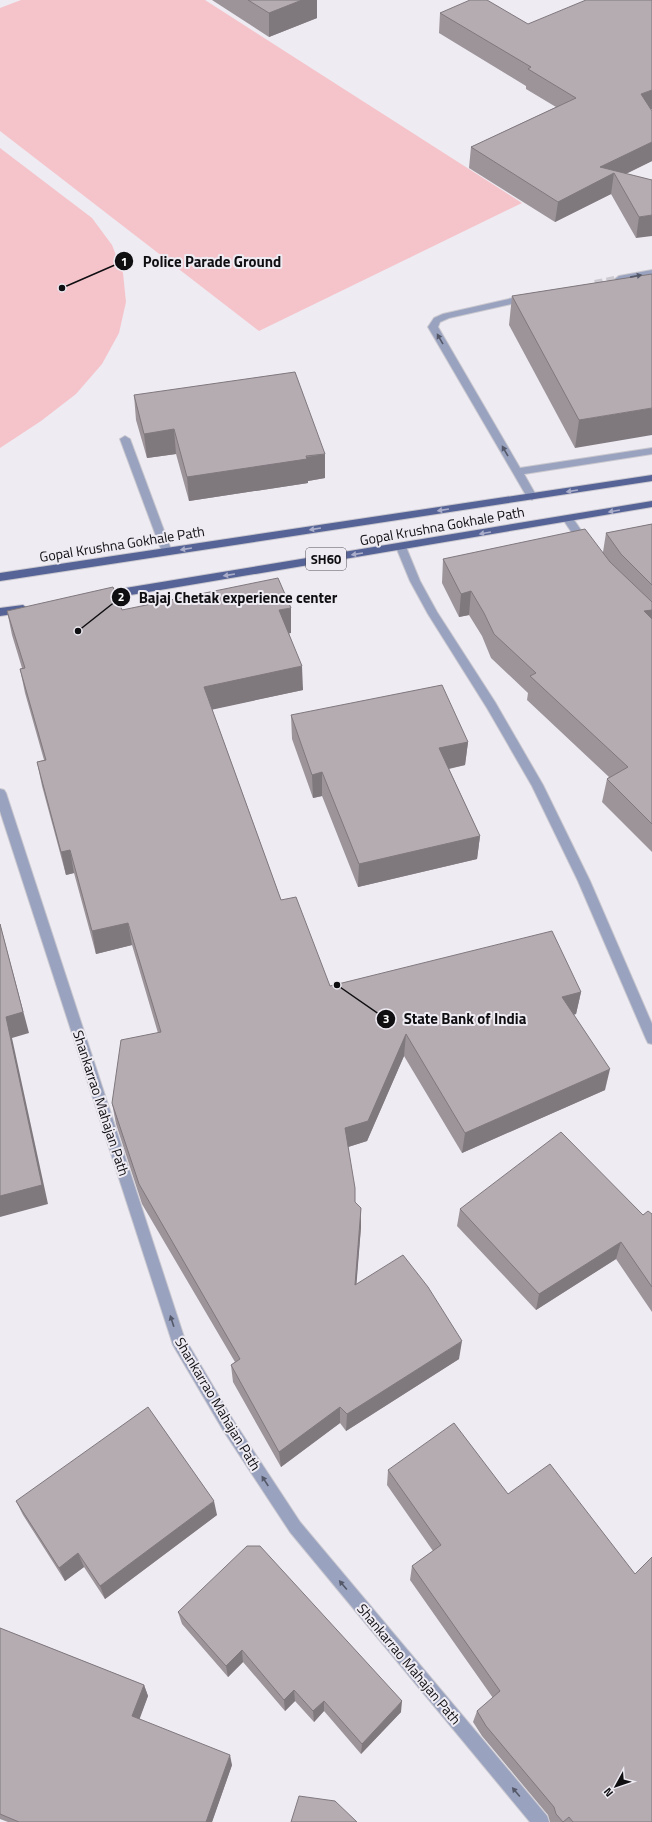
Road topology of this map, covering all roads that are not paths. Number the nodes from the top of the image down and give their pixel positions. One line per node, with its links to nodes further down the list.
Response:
1 (652, 273): 2 (street, one-way to 1)
2 (619, 279)
3 (538, 295): 6 (street, one-way to 3)
4 (126, 439): 13 (street)
5 (652, 451): 6 (street)
6 (518, 472): 8 (street)
7 (652, 478): 8 (main road, Gopal Krushna Gokhale Path / SH60, one-way to 8)
8 (532, 497): 13 (main road, Gopal Krushna Gokhale Path / SH60, one-way to 13)
9 (652, 504): 10 (main road, Gopal Krushna Gokhale Path / SH60, one-way to 10)
10 (568, 519): 11 (main road, Gopal Krushna Gokhale Path / SH60, one-way to 11); 12 (street)
11 (401, 547): 15 (main road, Gopal Krushna Gokhale Path / SH60, one-way to 15); 19 (street)
12 (589, 550)
13 (166, 552): 14 (main road, Gopal Krushna Gokhale Path / SH60)
14 (0, 577)
15 (94, 597)
16 (31, 607): 17 (main road)
17 (0, 612)
18 (0, 793): 20 (street, Shankarrao Mahajan Path, one-way to 18)
19 (652, 1039)
20 (541, 1822)

